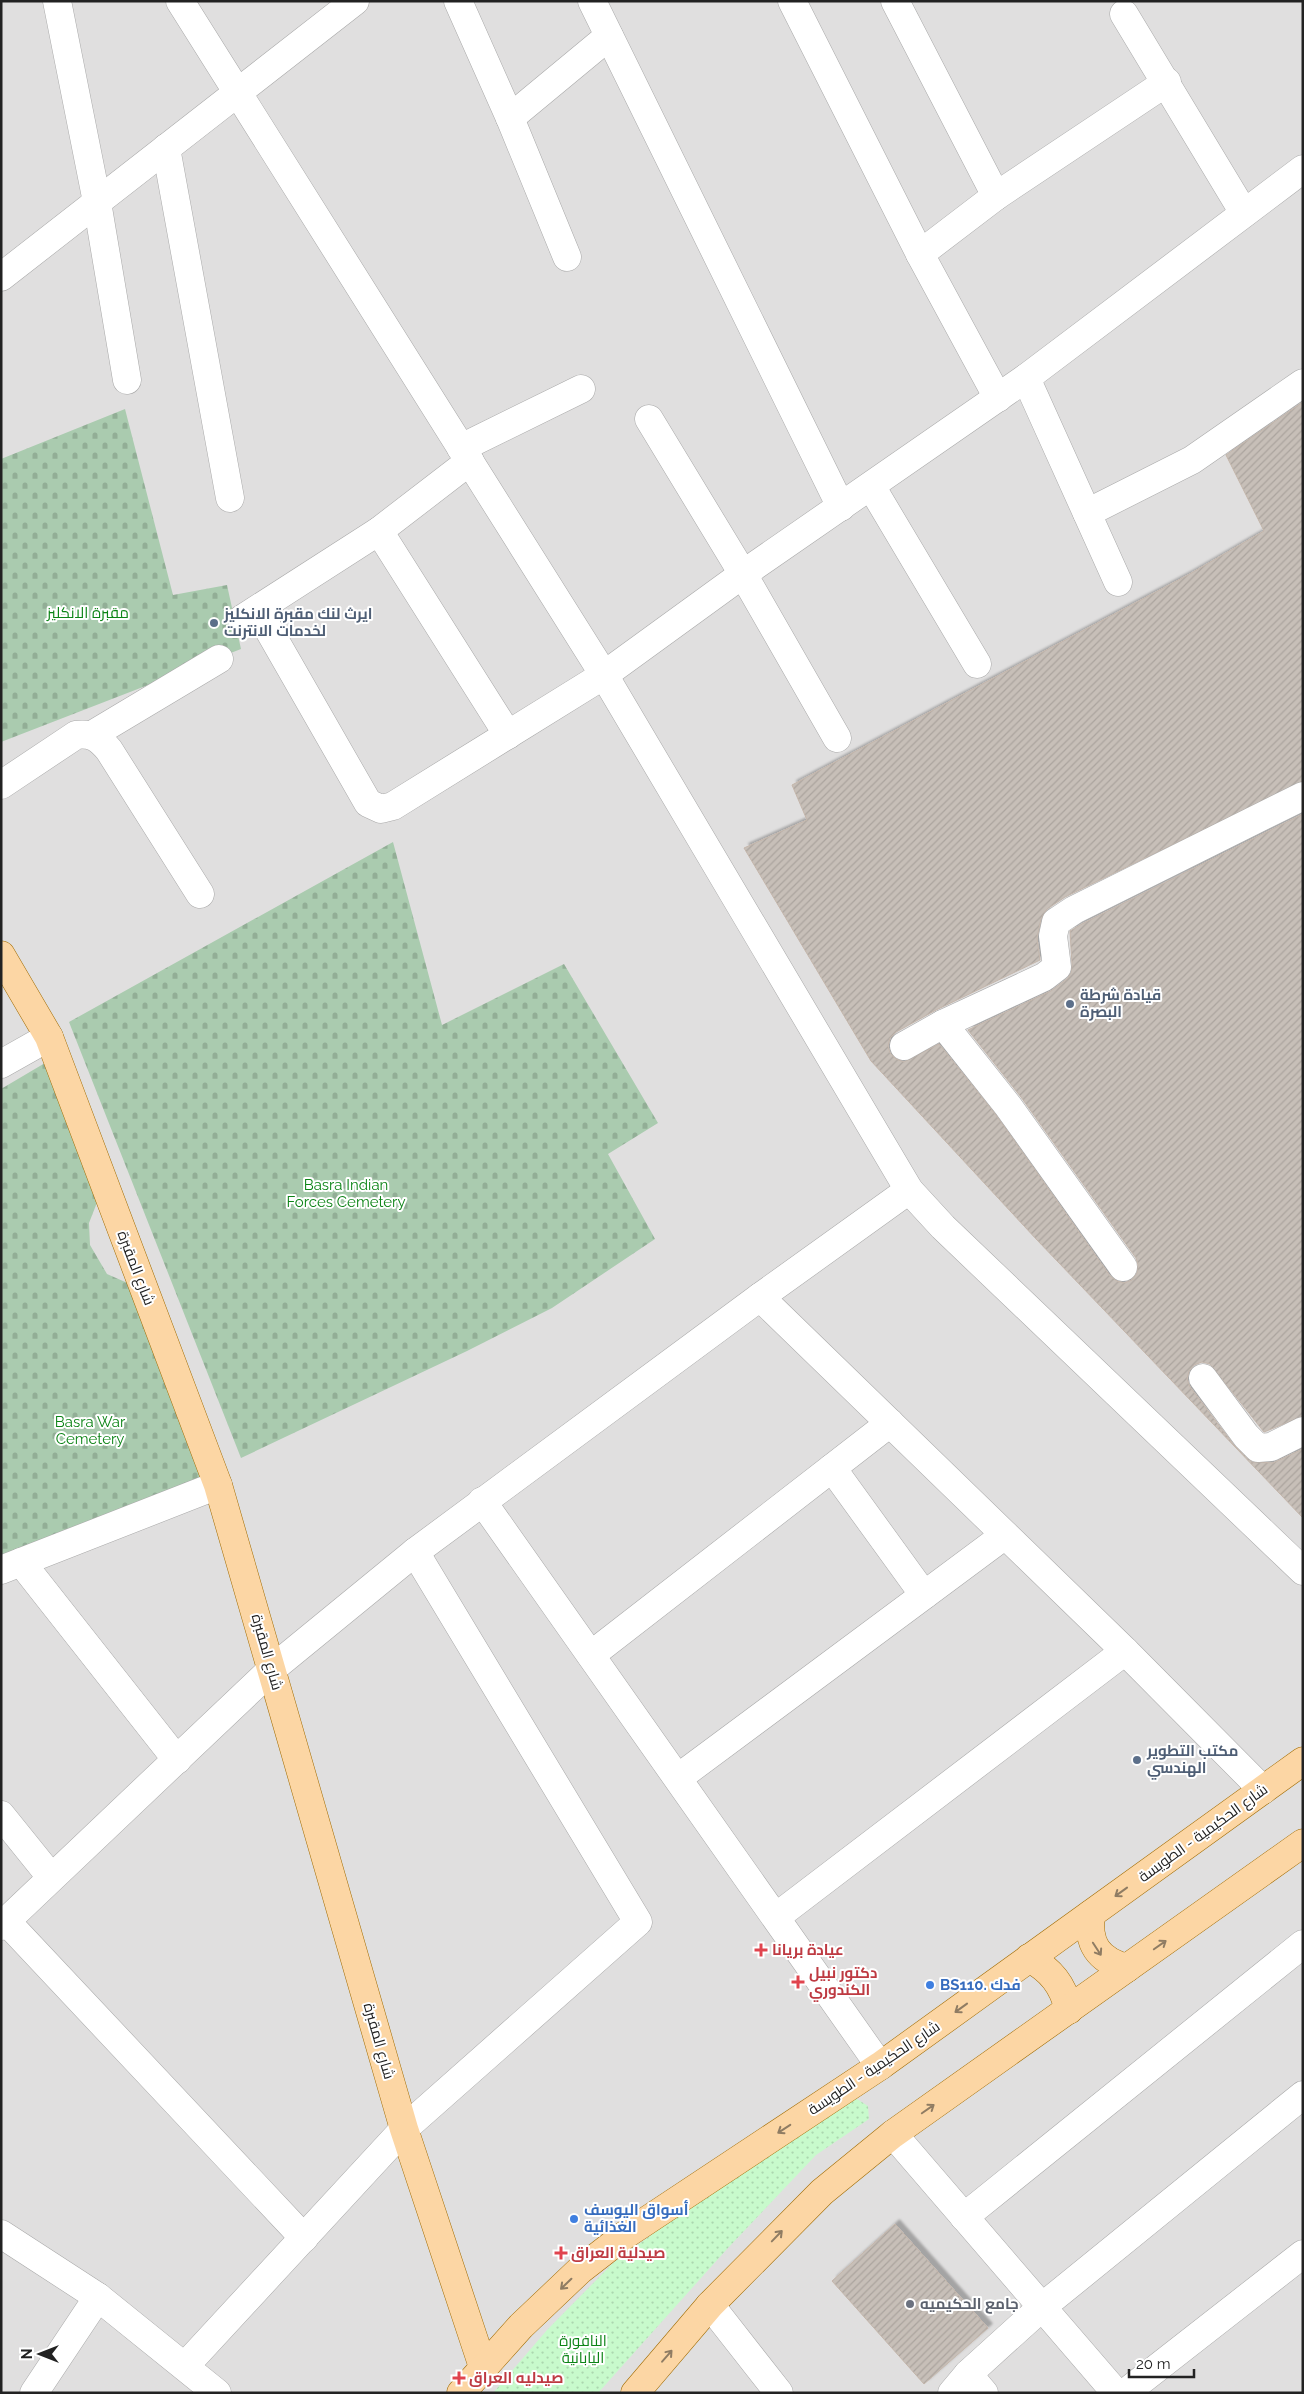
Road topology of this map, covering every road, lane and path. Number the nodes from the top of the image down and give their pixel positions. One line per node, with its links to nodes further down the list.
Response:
1 (57, 1): 16 (street)
2 (180, 1): 11 (street)
3 (355, 1): 11 (street)
4 (458, 1): 12 (street)
5 (592, 1): 9 (street)
6 (792, 1): 18 (street)
7 (895, 1): 15 (street)
8 (1124, 14): 10 (street)
9 (609, 36): 12 (street); 30 (street)
10 (1167, 82): 15 (street); 17 (street)
11 (237, 92): 13 (street); 27 (street)
12 (510, 118): 19 (street)
13 (166, 148): 16 (street); 29 (street)
14 (1303, 169): 17 (street)
15 (996, 196): 18 (street)
16 (97, 202): 20 (street); 22 (street)
17 (1244, 213): 21 (street)
18 (920, 254): 25 (street)
19 (567, 257)
20 (1, 277)
21 (1026, 378): 25 (street); 31 (street)
22 (127, 380)
23 (1303, 383): 31 (street)
24 (581, 389): 27 (street)
25 (998, 398): 28 (street)
26 (649, 419): 33 (street)
27 (466, 455): 32 (street); 37 (street)
28 (871, 486): 30 (street); 36 (street)
29 (230, 498)
30 (841, 506): 33 (street)
31 (1087, 513): 34 (street)
32 (379, 531): 39 (street); 39 (street)
33 (742, 574): 37 (street); 40 (street)
34 (1118, 582)
35 (219, 659): 38 (street)
36 (976, 664)
37 (604, 675): 39 (street); 49 (street)
38 (92, 735): 41 (street); 43 (street)
39 (508, 735)
40 (837, 738)
41 (1, 785)
42 (1303, 796): 45 (street)
43 (200, 894)
44 (1, 954): 46 (main road, شارع المقبرة)
45 (943, 1024): 47 (street); 50 (street)
46 (49, 1037): 48 (street); 56 (main road, شارع المقبرة)
47 (904, 1046)
48 (1, 1064)
49 (909, 1190): 51 (street); 61 (street)
50 (1123, 1267)
51 (760, 1297): 53 (street); 57 (street)
52 (1203, 1378): 54 (street)
53 (890, 1423): 55 (street); 58 (street)
54 (1303, 1431)
55 (832, 1468): 62 (street); 64 (street)
56 (218, 1485): 60 (street); 65 (main road, شارع المقبرة)
57 (482, 1502): 59 (street); 64 (street)
58 (1005, 1534): 62 (street); 63 (street)
59 (415, 1552): 65 (street); 82 (street)
60 (11, 1566): 66 (street)
61 (1303, 1571)
62 (924, 1595): 68 (street)
63 (1125, 1650): 69 (street); 74 (street)
64 (591, 1655): 68 (street)
65 (272, 1669): 66 (street); 82 (main road, شارع المقبرة)
66 (177, 1760): 72 (street)
67 (1303, 1761): 69 (main road, شارع الحكيمية - الطويسة)
68 (678, 1778): 74 (street)
69 (1263, 1790): 73 (main road, شارع الحكيمية - الطويسة, one-way to 73)
70 (1, 1815): 72 (street)
71 (1303, 1844): 78 (main road, one-way to 71)
72 (51, 1877): 75 (street)
73 (1091, 1914): 77 (main road, شارع الحكيمية - الطويسة); 78 (main road, one-way to 78)
74 (776, 1917): 80 (street)
75 (4, 1924): 86 (street)
76 (1303, 1944): 84 (street)
77 (1029, 1958): 79 (main road); 80 (main road, شارع الحكيمية - الطويسة, one-way to 80)
78 (1127, 1968): 79 (main road)
79 (1069, 2010): 83 (main road, one-way to 79)
80 (880, 2066): 92 (main road, شارع الحكيمية - الطويسة, one-way to 92)
81 (1303, 2095): 90 (street)
82 (404, 2129): 86 (street); 92 (main road, شارع المقبرة)
83 (893, 2134): 84 (street); 89 (main road, one-way to 83)
84 (964, 2217): 90 (street)
85 (1, 2234): 88 (street)
86 (304, 2238): 91 (street)
87 (1303, 2254): 100 (street)
88 (98, 2298): 91 (street); 94 (street)
89 (710, 2305): 97 (main road, one-way to 89); 98 (street)
90 (1042, 2307): 93 (street); 99 (street)
91 (185, 2366): 95 (street)
92 (483, 2367): 96 (main road, شارع الحكيمية - الطويسة)
93 (968, 2386)
94 (34, 2393)
95 (217, 2393)
96 (461, 2393)
97 (635, 2393)
98 (779, 2393)
99 (1116, 2393)
100 (1125, 2393)

